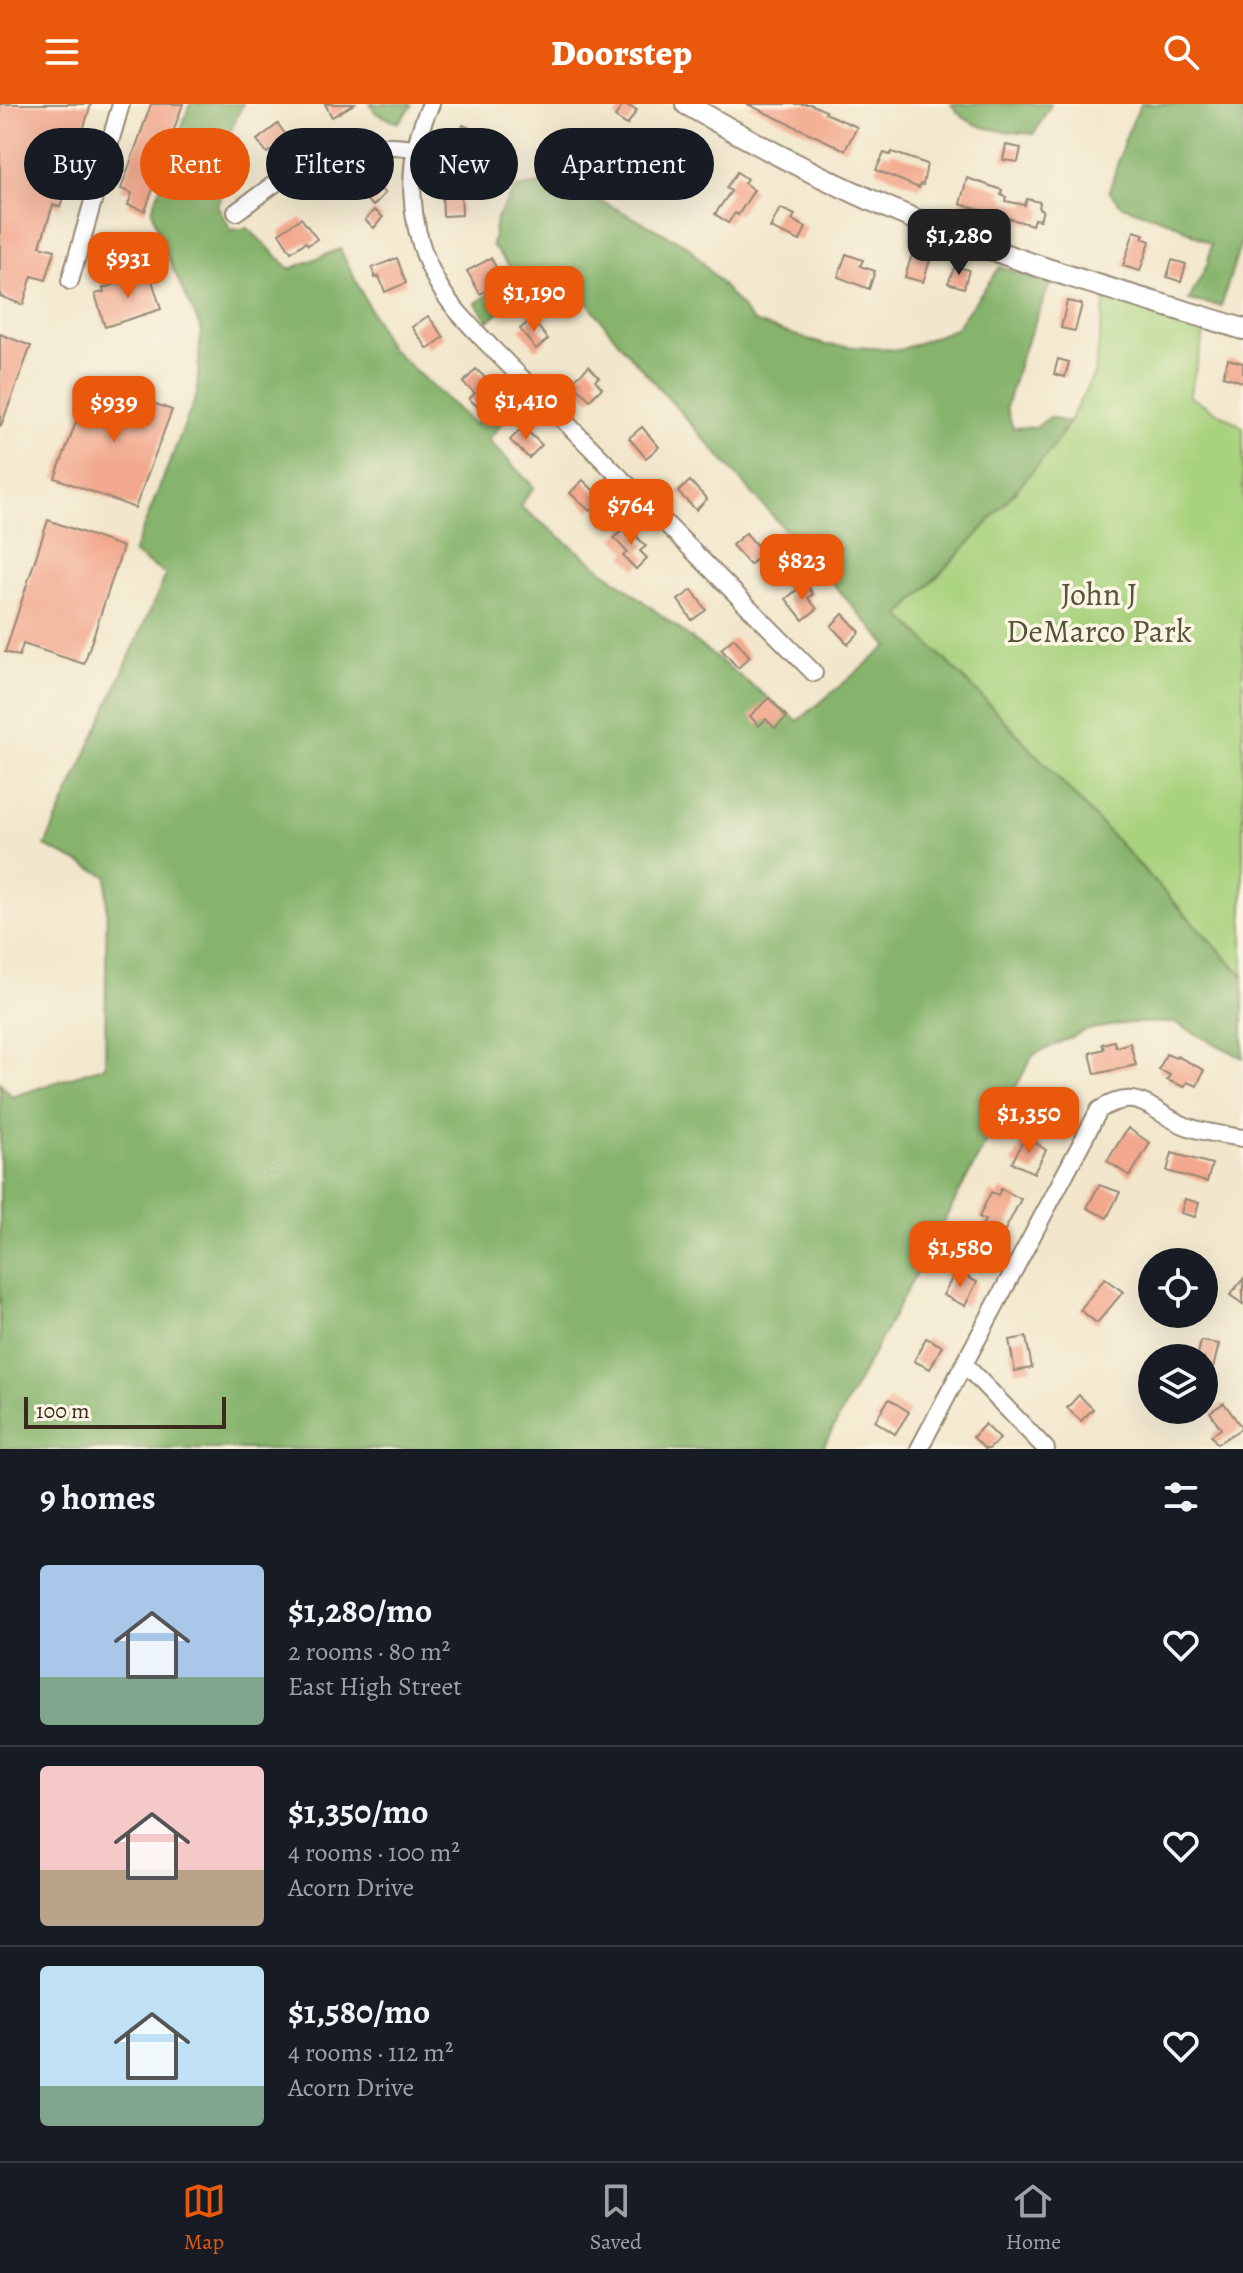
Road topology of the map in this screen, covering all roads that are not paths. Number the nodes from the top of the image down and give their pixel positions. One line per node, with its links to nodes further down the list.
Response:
1 (121, 104): 8 (street)
2 (431, 104): 4 (street)
3 (686, 104): 9 (main road)
4 (422, 128)
5 (410, 148): 7 (street)
6 (413, 200): 10 (street)
7 (236, 212)
8 (70, 281)
9 (1243, 329)
10 (814, 673)
11 (1243, 1138): 12 (street)
12 (965, 1365): 13 (street); 14 (street)
13 (919, 1449)
14 (1046, 1449)

